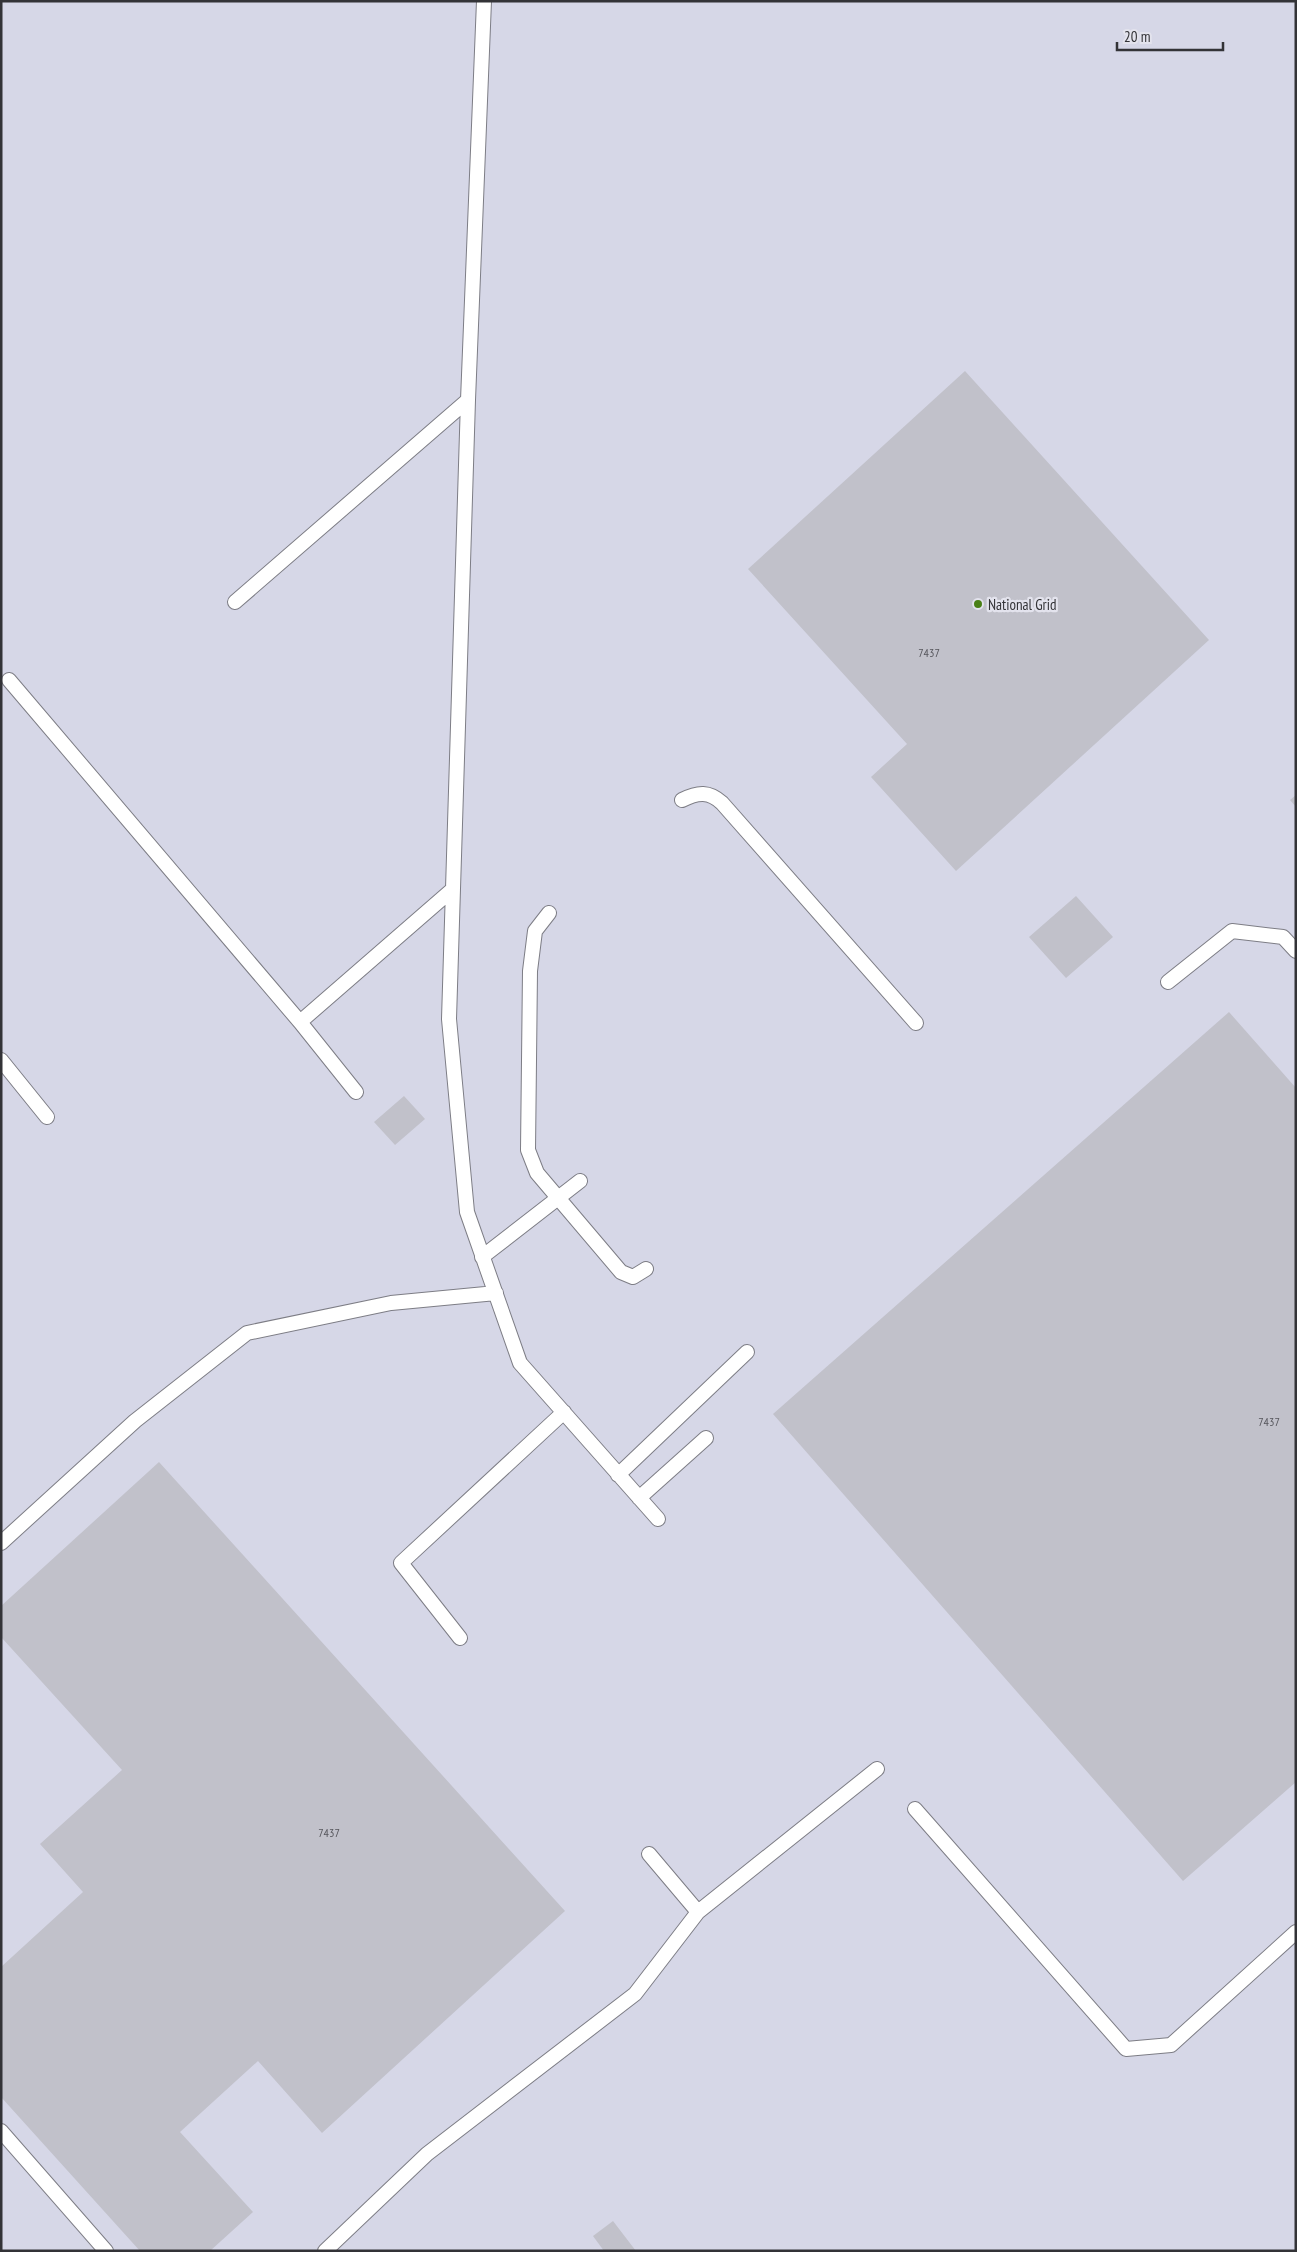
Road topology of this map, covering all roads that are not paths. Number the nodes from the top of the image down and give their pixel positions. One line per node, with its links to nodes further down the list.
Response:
1 (484, 1): 2 (lane)
2 (468, 400): 3 (lane); 6 (lane)
3 (235, 602)
4 (9, 680): 10 (lane)
5 (682, 800): 11 (lane)
6 (453, 889): 10 (lane); 17 (lane)
7 (549, 913): 16 (lane)
8 (1296, 951): 9 (lane)
9 (1168, 982)
10 (300, 1022): 13 (lane)
11 (916, 1024)
12 (1, 1060): 14 (lane)
13 (356, 1092)
14 (47, 1117)
15 (580, 1181): 16 (lane)
16 (557, 1199): 17 (lane); 18 (lane)
17 (482, 1257): 19 (lane)
18 (646, 1268)
19 (496, 1294): 21 (lane); 26 (lane)
20 (747, 1352): 23 (lane)
21 (564, 1412): 23 (lane); 27 (lane)
22 (706, 1438): 24 (lane)
23 (618, 1475): 24 (lane)
24 (639, 1498): 25 (lane)
25 (658, 1519)
26 (1, 1543)
27 (460, 1638)
28 (877, 1769): 31 (lane)
29 (915, 1809): 32 (lane)
30 (649, 1854): 31 (lane)
31 (698, 1912): 35 (lane)
32 (1296, 1932)
33 (1, 2131): 34 (lane)
34 (106, 2251)
35 (324, 2251)

